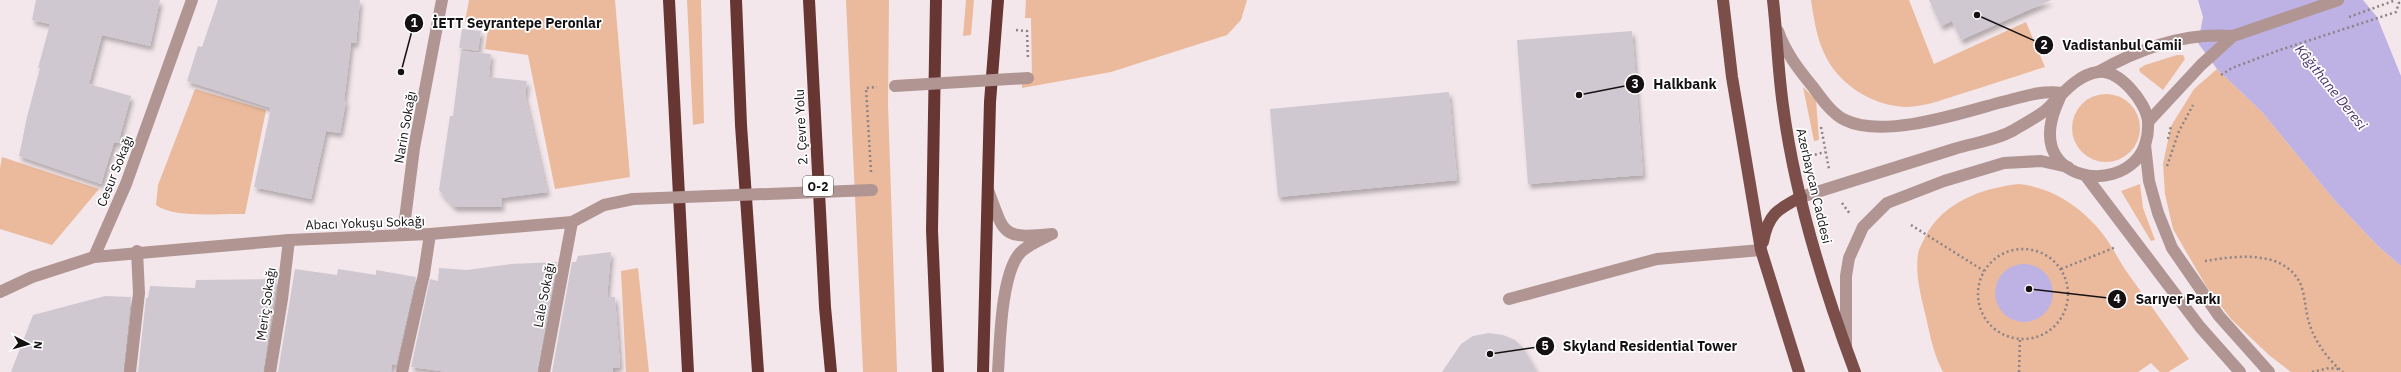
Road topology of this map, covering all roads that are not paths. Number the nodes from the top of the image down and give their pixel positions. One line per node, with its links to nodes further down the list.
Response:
1 (192, 0): 30 (street, Cesur Sokağı)
2 (442, 0): 26 (street, Narin Sokağı)
3 (669, 0): 38 (highway)
4 (736, 0): 39 (highway)
5 (809, 0): 40 (highway, 2. Çevre Yolu / O-2)
6 (936, 0): 41 (highway)
7 (998, 0): 21 (highway)
8 (1723, 0): 28 (main road)
9 (1773, 0): 11 (main road, Azerbaycan Caddesi)
10 (2338, 0): 12 (street)
11 (1775, 22): 16 (street); 23 (main road, Azerbaycan Caddesi)
12 (2233, 36): 13 (street); 17 (street)
13 (2098, 72): 16 (street); 17 (street)
14 (1028, 78): 15 (street, bridge)
15 (895, 86)
16 (2062, 93): 19 (street); 23 (street)
17 (2148, 122): 18 (street)
18 (2145, 145): 20 (street); 47 (street)
19 (2069, 167): 20 (street); 33 (street)
20 (2085, 175): 46 (street)
21 (987, 188): 42 (highway); 43 (street)
22 (872, 190): 24 (street, Abacı Yokuşu Sokağı, bridge)
23 (1801, 197): 28 (main road); 33 (main road, Azerbaycan Caddesi)
24 (572, 222): 25 (street, Abacı Yokuşu Sokağı); 37 (street, Lale Sokağı)
25 (430, 234): 26 (street, Abacı Yokuşu Sokağı); 36 (street)
26 (403, 235): 27 (street, Abacı Yokuşu Sokağı)
27 (289, 240): 29 (street, Abacı Yokuşu Sokağı); 35 (street, Meriç Sokağı)
28 (1762, 250): 32 (street); 44 (main road)
29 (137, 252): 30 (street, Abacı Yokuşu Sokağı); 34 (street)
30 (94, 257): 31 (street)
31 (0, 292)
32 (1509, 299)
33 (1846, 348): 45 (main road, Azerbaycan Caddesi)
34 (130, 372)
35 (270, 372)
36 (402, 372)
37 (544, 372)
38 (688, 372)
39 (758, 372)
40 (831, 372)
41 (938, 372)
42 (983, 372)
43 (998, 372)
44 (1799, 372)
45 (1855, 372)
46 (2240, 372)
47 (2269, 372)

